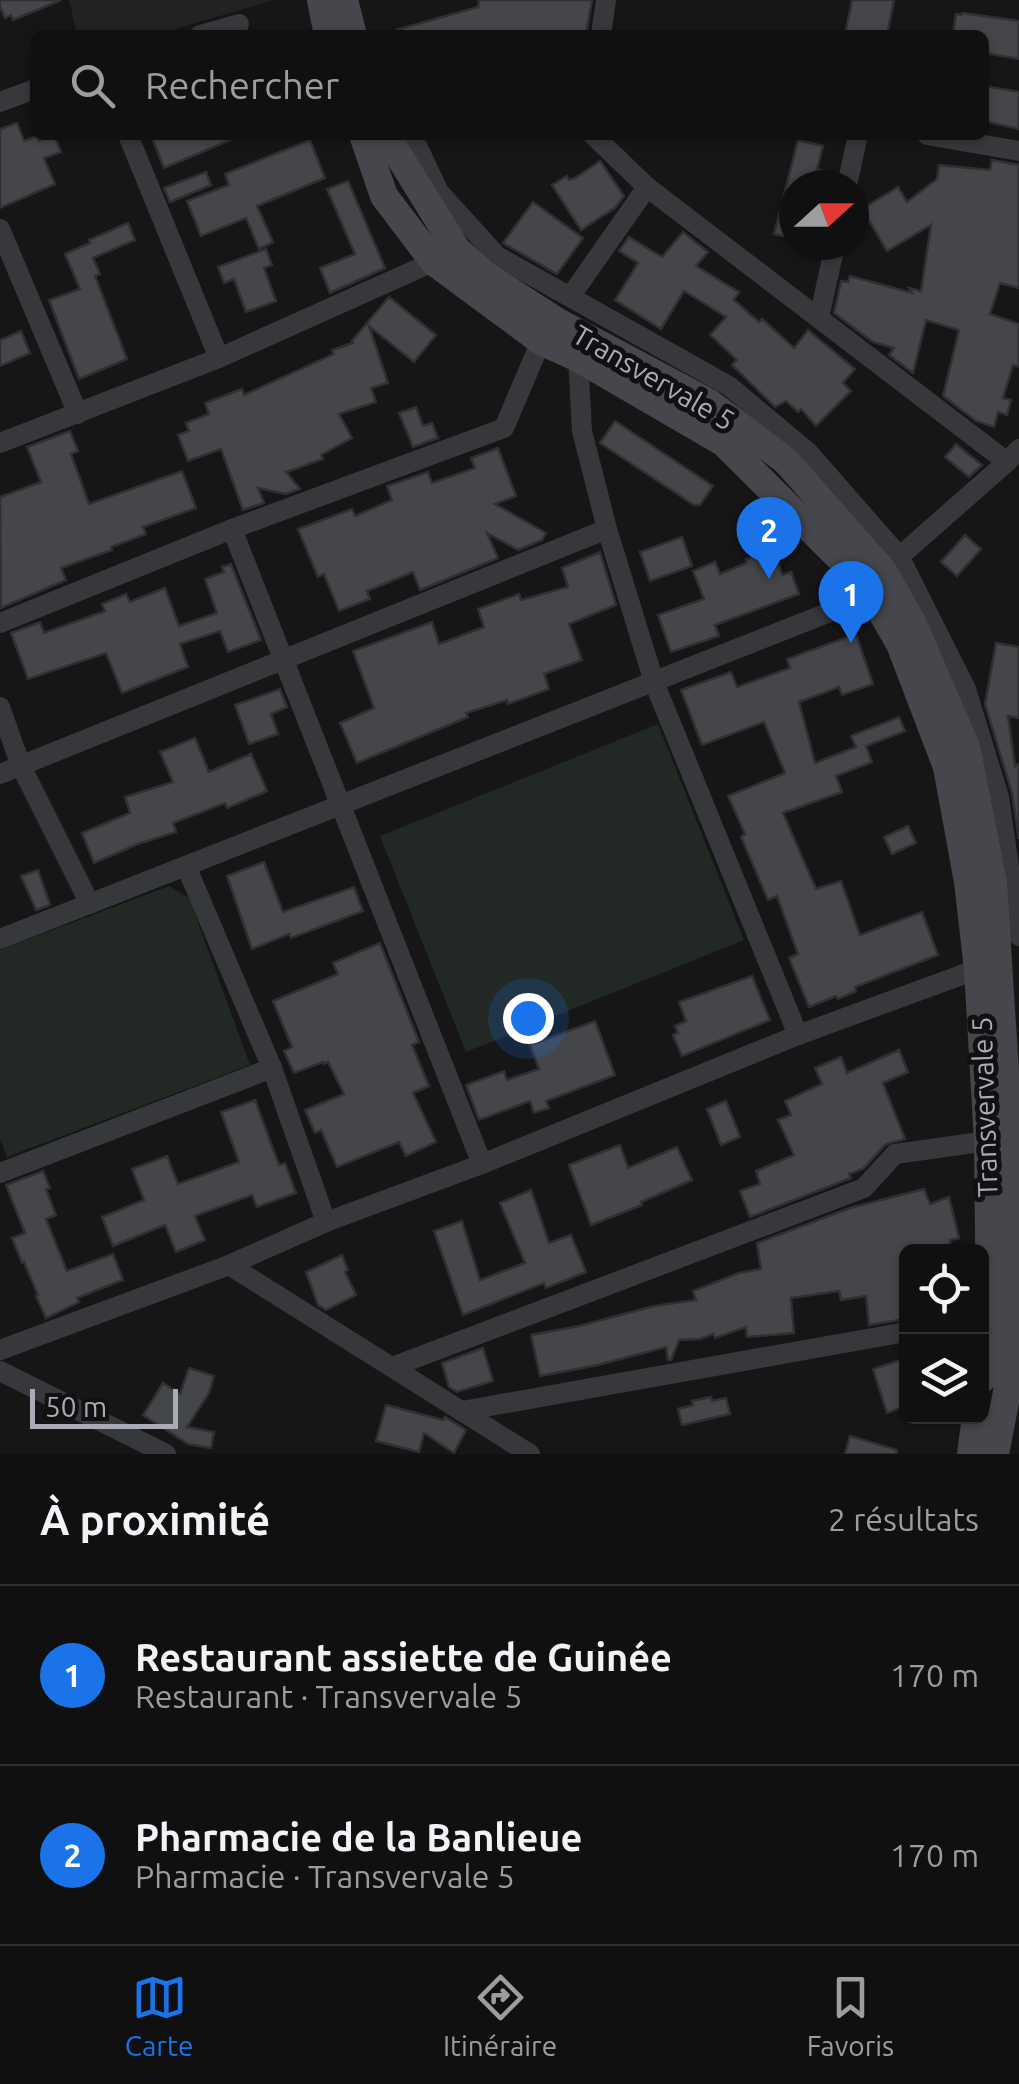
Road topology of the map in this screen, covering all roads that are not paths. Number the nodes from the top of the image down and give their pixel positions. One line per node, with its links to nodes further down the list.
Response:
1 (321, 0): 7 (main road)
2 (344, 0): 8 (main road)
3 (353, 0): 9 (street)
4 (606, 0): 10 (street)
5 (239, 24): 6 (street)
6 (218, 30)
7 (327, 30)
8 (352, 30)
9 (366, 30)
10 (602, 30)
11 (30, 91): 12 (street)
12 (0, 102)
13 (130, 140): 29 (street)
14 (365, 140): 24 (main road, Transvervale 5)
15 (388, 140): 24 (main road, Transvervale 5)
16 (414, 140): 26 (street, Transvervale 5)
17 (597, 140): 22 (street)
18 (857, 140): 21 (street)
19 (953, 140): 20 (street)
20 (1019, 152)
21 (851, 170)
22 (647, 187): 26 (street); 27 (street)
23 (0, 229): 31 (street)
24 (445, 256): 28 (main road, Transvervale 5); 29 (street); 36 (main road, Transvervale 5)
25 (831, 260): 27 (street)
26 (570, 297): 36 (street, Transvervale 5)
27 (819, 318): 33 (street)
28 (541, 341): 30 (main road, Transvervale 5); 34 (street)
29 (219, 358): 31 (street)
30 (578, 358): 35 (street); 36 (main road, Transvervale 5)
31 (78, 414): 32 (street)
32 (0, 443)
33 (1013, 456): 36 (street)
34 (232, 529): 37 (street); 38 (street)
35 (607, 529): 38 (street); 39 (street)
36 (882, 570): 39 (street); 46 (street, Transvervale 5); 49 (main road, Transvervale 5); 67 (main road, Transvervale 5)
37 (0, 623)
38 (284, 661): 41 (street); 43 (street)
39 (654, 682): 43 (street); 50 (street)
40 (0, 708): 41 (street)
41 (21, 766): 42 (street); 45 (street)
42 (0, 774)
43 (341, 805): 44 (street); 53 (street)
44 (186, 866): 45 (street); 51 (street)
45 (90, 904): 48 (street)
46 (1019, 924): 47 (street, Transvervale 5)
47 (1019, 936)
48 (0, 939)
49 (978, 968): 50 (street); 52 (main road, Transvervale 5)
50 (798, 1035): 53 (street)
51 (272, 1068): 54 (street); 55 (street)
52 (988, 1141): 56 (main road, Transvervale 5); 60 (street)
53 (482, 1164): 55 (street)
54 (0, 1173)
55 (326, 1222): 57 (street)
56 (987, 1244)
57 (230, 1265): 59 (street); 60 (street)
58 (899, 1333): 62 (street)
59 (0, 1350)
60 (392, 1367): 62 (street)
61 (0, 1371): 64 (street)
62 (462, 1411): 65 (street)
63 (975, 1424): 66 (main road)
64 (166, 1454)
65 (530, 1454)
66 (971, 1454)
67 (995, 1454)

